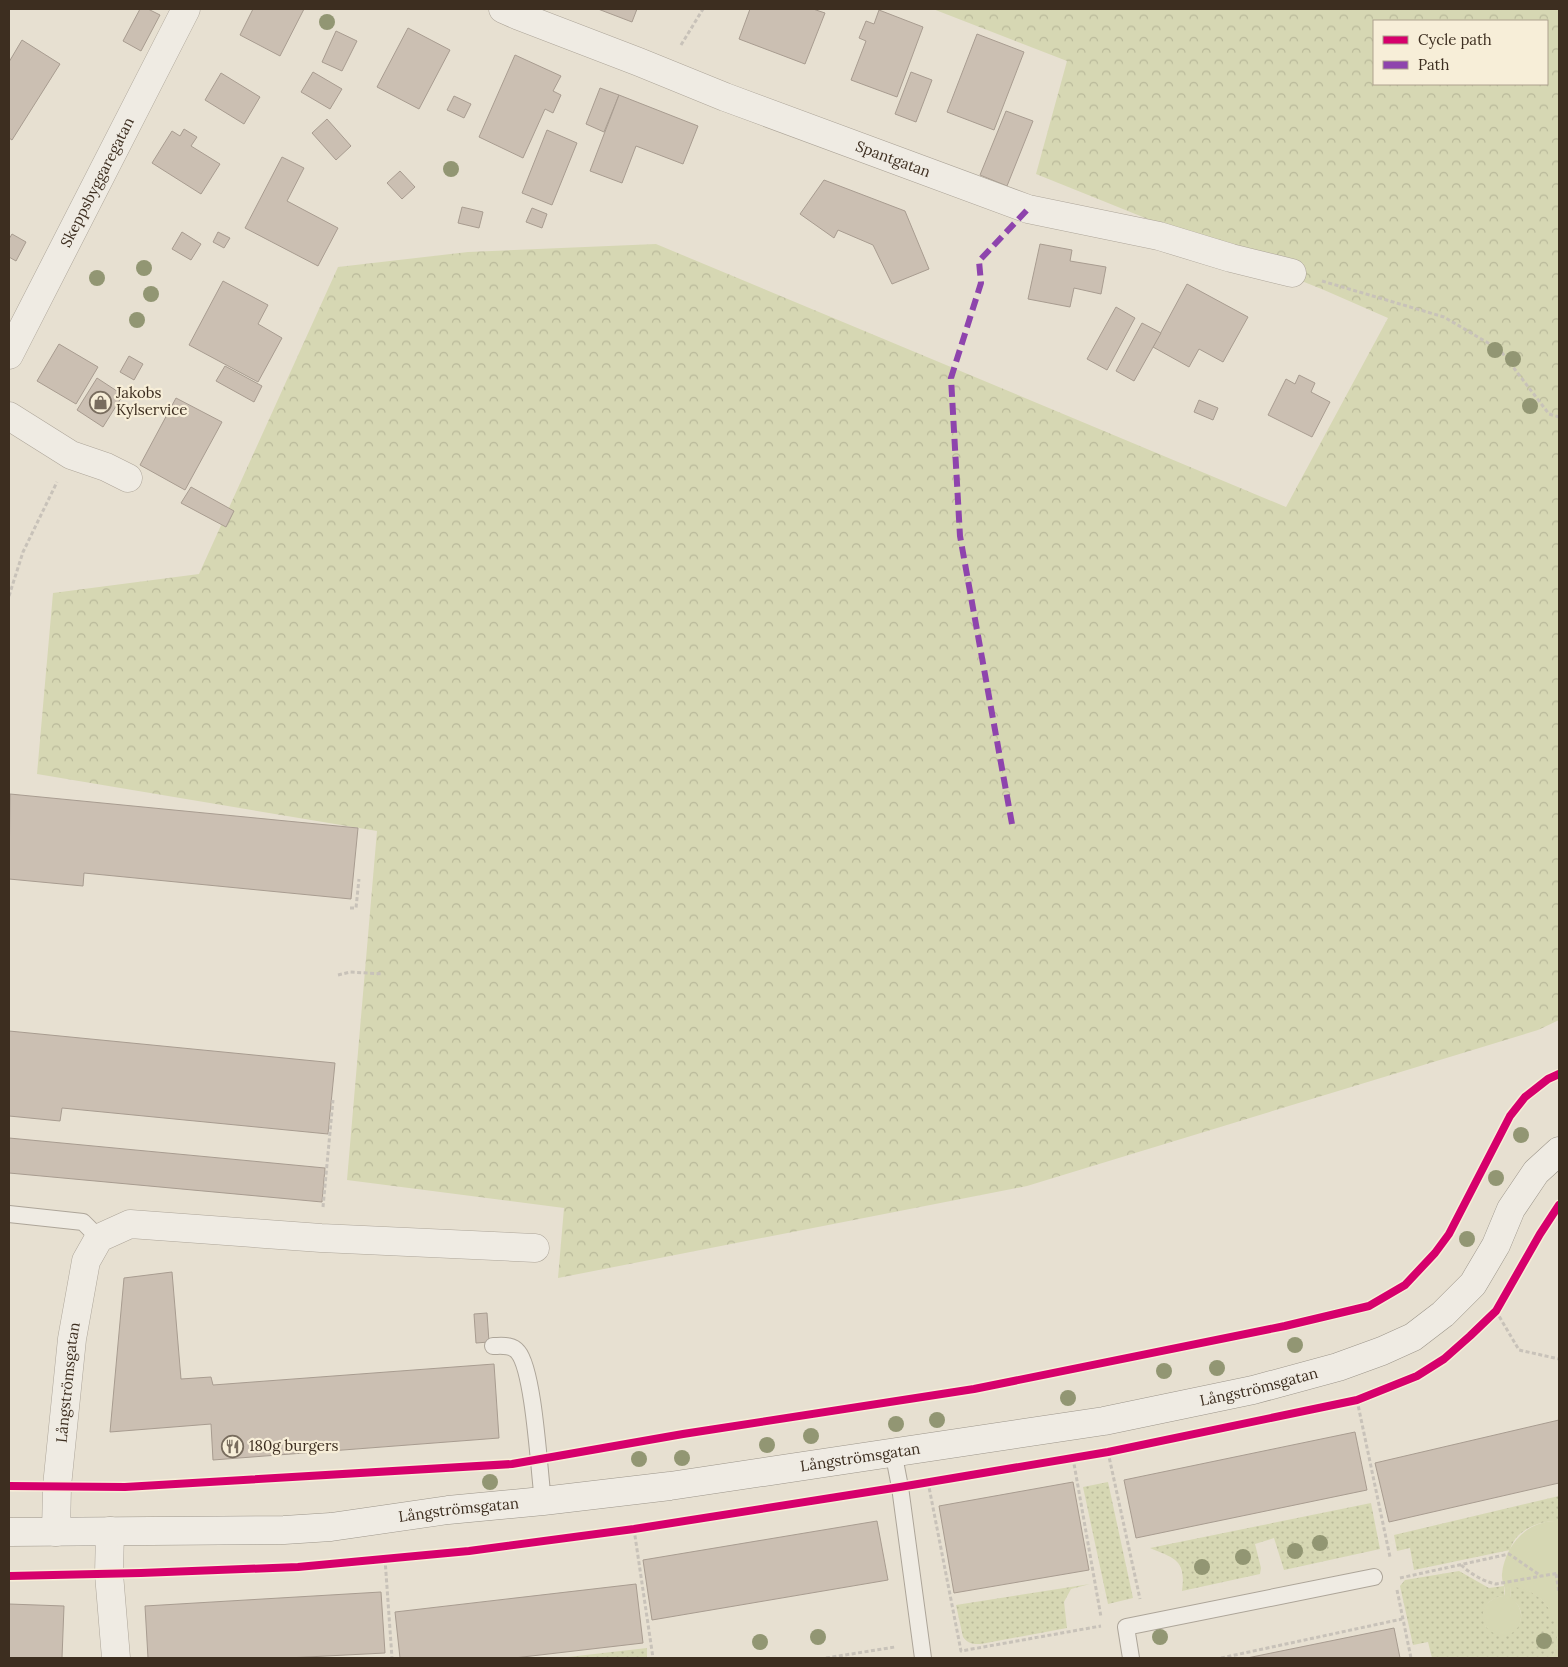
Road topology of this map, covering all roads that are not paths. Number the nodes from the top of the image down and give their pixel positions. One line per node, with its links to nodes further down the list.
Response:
1 (186, 9): 4 (street, Skeppsbyggaregatan)
2 (503, 9): 3 (street, Spantgatan)
3 (1292, 273)
4 (9, 355)
5 (9, 416): 6 (street)
6 (128, 478)
7 (1559, 1151): 12 (street, Långströmsgatan)
8 (9, 1214): 9 (lane)
9 (100, 1238): 10 (street); 16 (street, Långströmsgatan)
10 (535, 1248)
11 (492, 1346): 13 (lane)
12 (893, 1452): 13 (street, Långströmsgatan); 19 (lane)
13 (543, 1501): 14 (street, Långströmsgatan)
14 (110, 1531): 16 (street, Långströmsgatan); 18 (street)
15 (9, 1532): 16 (street, Långströmsgatan)
16 (56, 1532)
17 (1374, 1577): 20 (lane)
18 (116, 1658)
19 (924, 1658)
20 (1131, 1658)

